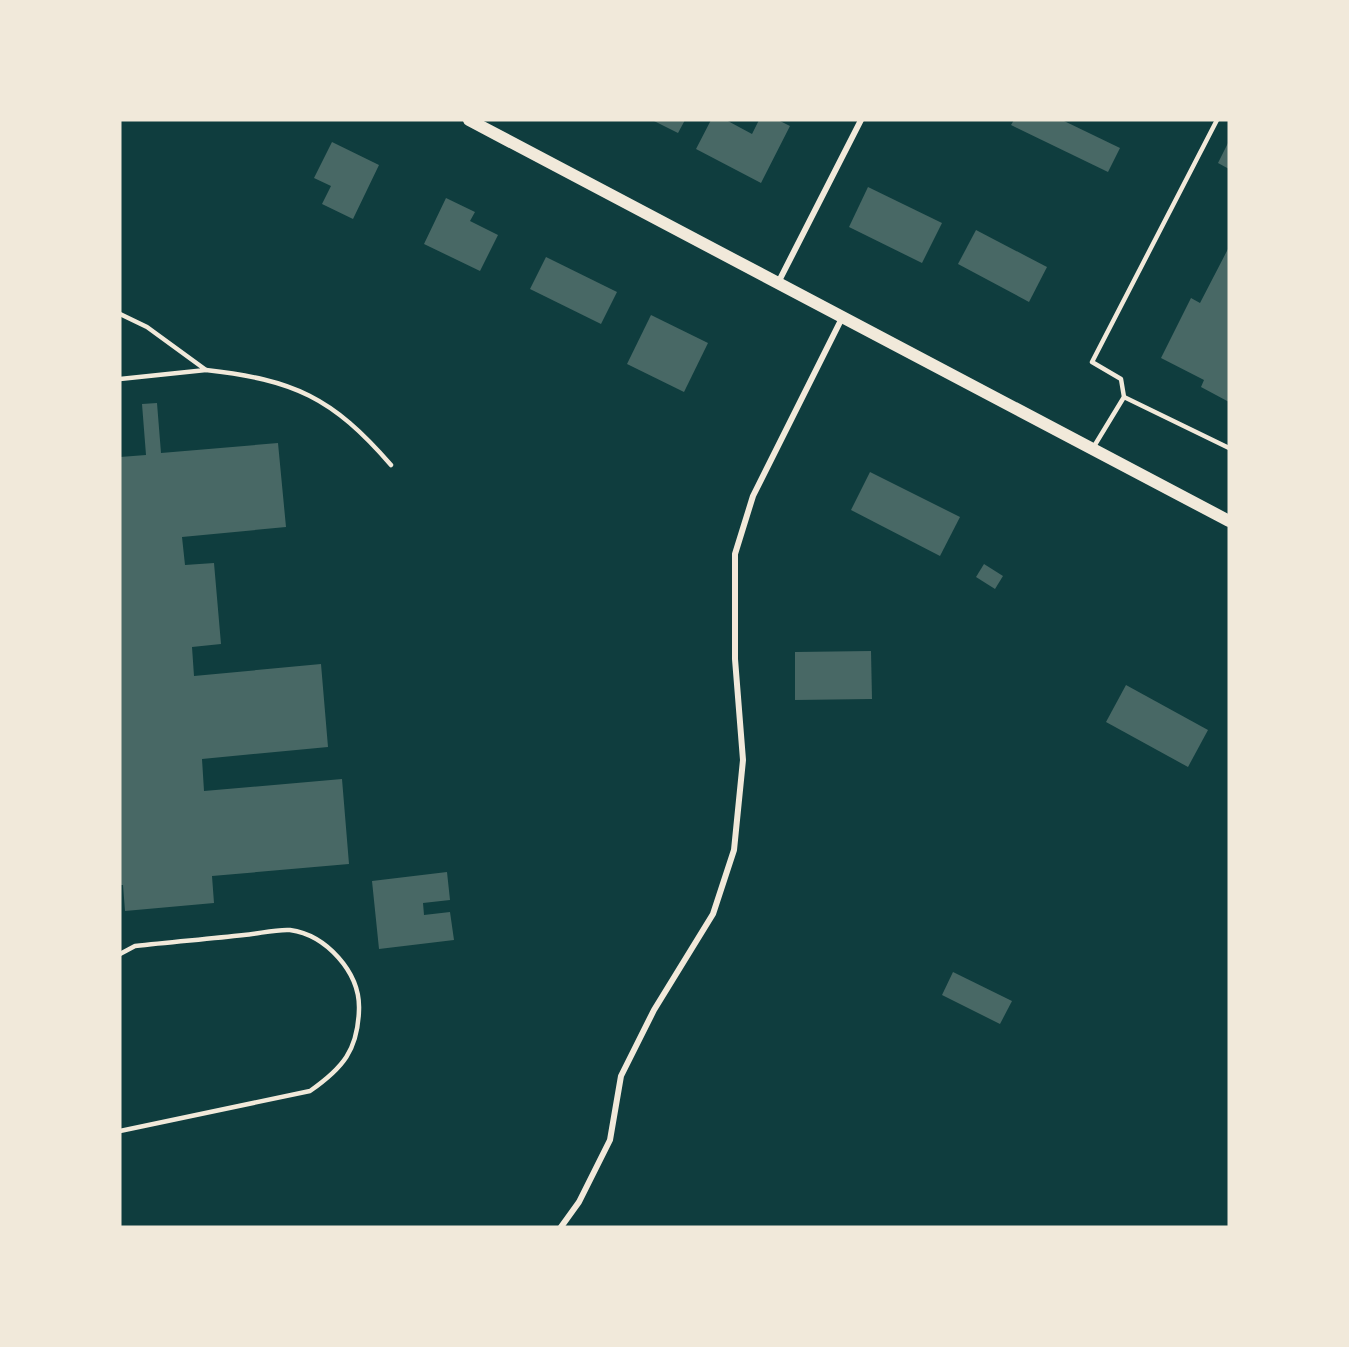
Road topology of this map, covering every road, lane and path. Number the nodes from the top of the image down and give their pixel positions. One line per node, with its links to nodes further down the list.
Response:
1 (469, 120): 4 (main road)
2 (861, 120): 4 (street)
3 (1217, 120): 9 (lane)
4 (778, 281): 6 (main road)
5 (120, 314): 7 (lane)
6 (843, 316): 10 (main road); 16 (street)
7 (206, 370): 8 (lane); 12 (lane)
8 (120, 379)
9 (1124, 397): 10 (lane); 11 (lane)
10 (1093, 448): 13 (main road)
11 (1229, 448)
12 (391, 465)
13 (1229, 521)
14 (120, 954): 15 (lane)
15 (120, 1131)
16 (561, 1227)

